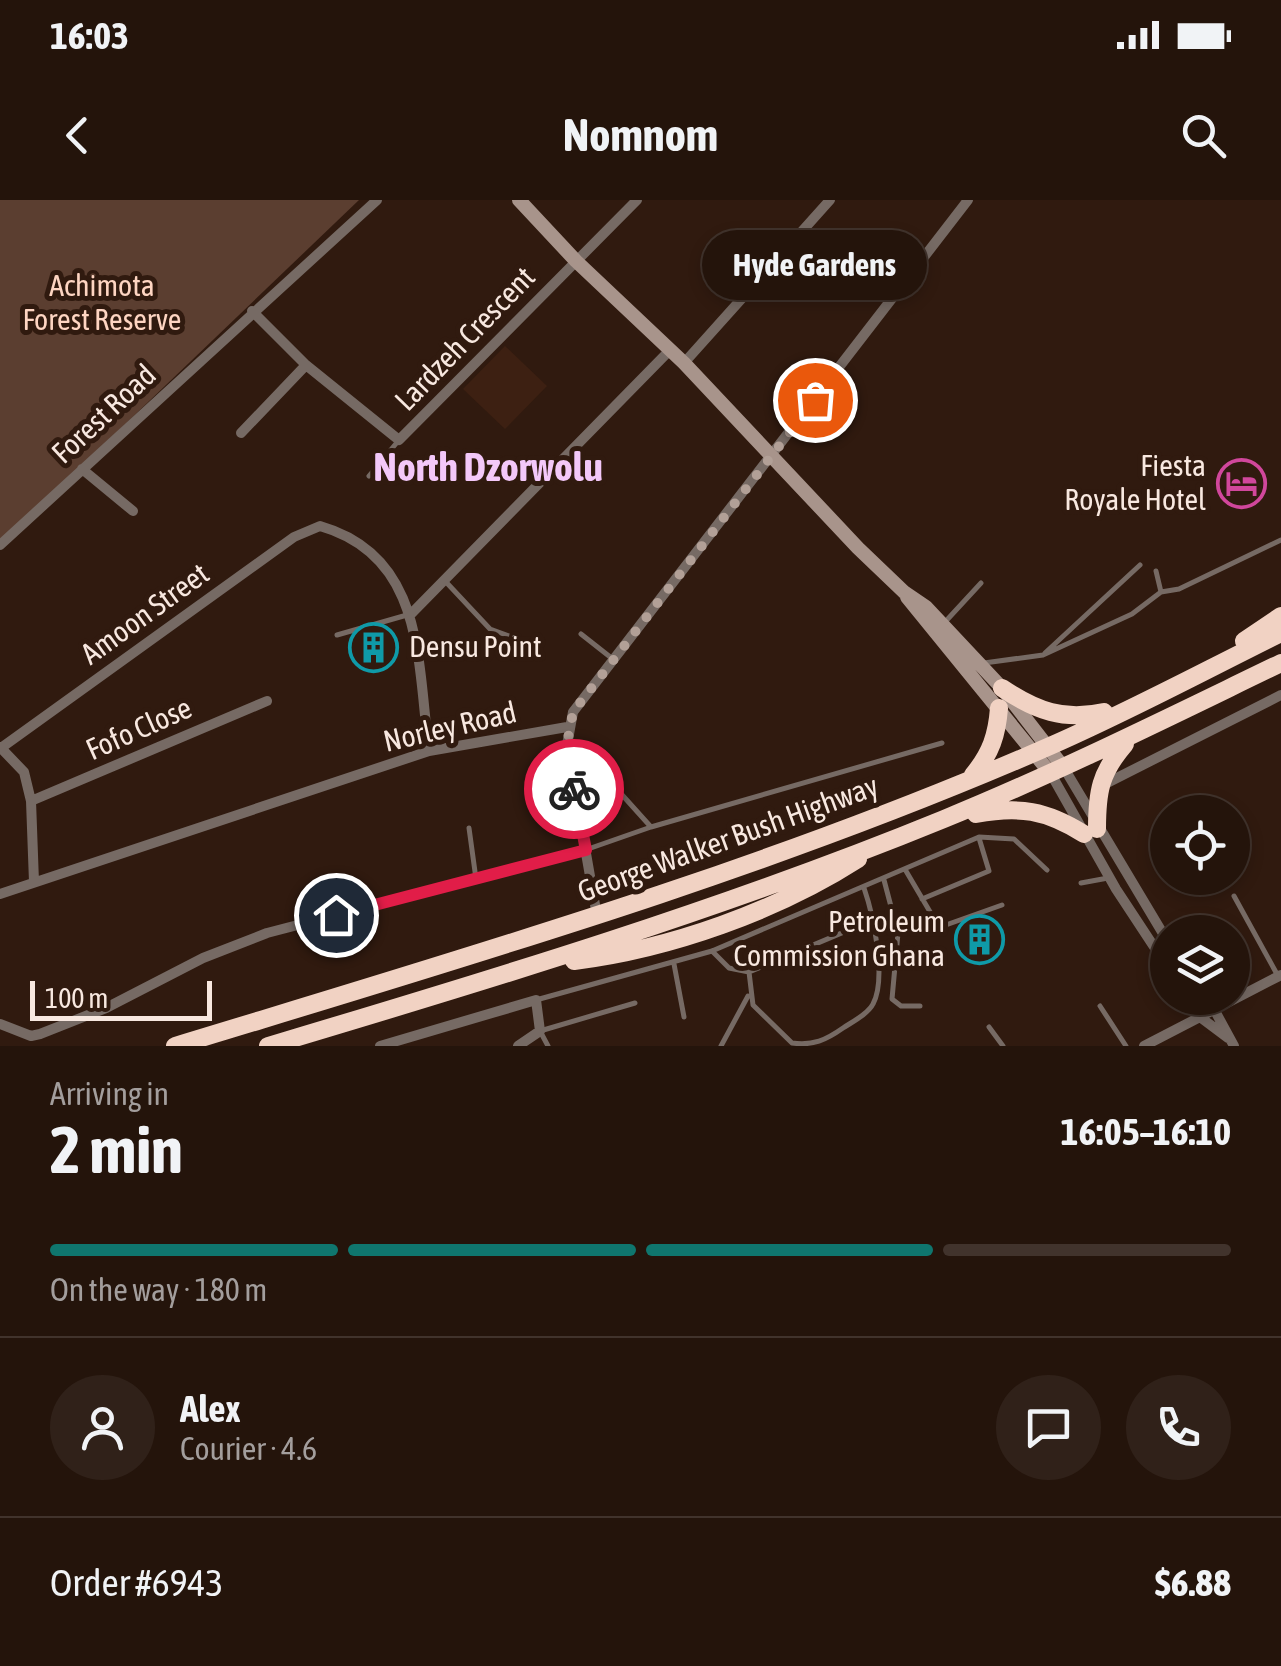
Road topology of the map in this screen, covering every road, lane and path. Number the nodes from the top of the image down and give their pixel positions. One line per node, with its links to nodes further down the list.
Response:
1 (377, 200): 7 (street, Forest Road)
2 (519, 200): 6 (main road)
3 (637, 200): 6 (street, Lardzeh Crescent)
4 (830, 200): 9 (street)
5 (968, 200): 13 (street)
6 (576, 261): 8 (main road); 12 (street, Lardzeh Crescent)
7 (252, 311): 10 (street, Lardzeh Crescent); 14 (street, Forest Road)
8 (670, 350): 9 (main road); 21 (street)
9 (684, 363): 13 (main road)
10 (306, 365): 11 (street); 12 (street, Lardzeh Crescent)
11 (242, 433)
12 (399, 440): 15 (lane)
13 (772, 456): 23 (main road); 33 (street)
14 (82, 470): 16 (street); 18 (street, Forest Road)
15 (369, 476)
16 (133, 511)
17 (1281, 540): 24 (lane)
18 (0, 546)
19 (1140, 565): 32 (lane)
20 (1156, 571): 24 (lane)
21 (444, 580): 25 (street); 31 (lane)
22 (982, 583): 27 (lane)
23 (904, 592): 27 (main road); 41 (main road)
24 (1162, 592): 32 (lane)
25 (411, 614): 30 (lane); 45 (street, Amoon Street); 47 (street)
26 (1281, 616): 36 (highway)
27 (942, 624): 35 (main road)
28 (1281, 633): 36 (highway, George Walker Bush Highway)
29 (582, 634): 33 (lane)
30 (337, 635)
31 (525, 642)
32 (1043, 655): 35 (lane)
33 (614, 660): 42 (street)
34 (1281, 663): 43 (highway, George Walker Bush Highway)
35 (979, 664): 37 (main road)
36 (1203, 672): 40 (highway, George Walker Bush Highway)
37 (1002, 688): 40 (highway); 46 (main road)
38 (1281, 694): 52 (street)
39 (267, 701): 53 (street, Fofo Close)
40 (1139, 704): 46 (highway, George Walker Bush Highway)
41 (999, 708): 46 (main road); 50 (highway)
42 (568, 727): 47 (street, Norley Road); 48 (street)
43 (1132, 736): 49 (highway, George Walker Bush Highway); 52 (highway)
44 (942, 743): 56 (lane)
45 (1, 748): 53 (street)
46 (1044, 749): 49 (main road); 50 (highway, George Walker Bush Highway)
47 (429, 752): 66 (street, Norley Road)
48 (570, 762): 55 (street); 56 (lane)
49 (1057, 771): 54 (highway, George Walker Bush Highway); 58 (street)
50 (973, 775): 73 (highway, George Walker Bush Highway)
51 (536, 780): 55 (lane)
52 (1097, 788): 58 (highway)
53 (31, 801): 66 (street)
54 (941, 820): 58 (highway); 97 (highway, George Walker Bush Highway)
55 (580, 823): 60 (street)
56 (652, 827): 60 (lane)
57 (470, 828): 64 (lane)
58 (1090, 832): 63 (street); 74 (street)
59 (979, 838): 61 (lane); 62 (lane); 71 (lane)
60 (586, 850): 64 (street); 73 (street)
61 (1047, 870)
62 (906, 871): 65 (lane); 71 (lane)
63 (1109, 878): 67 (lane); 76 (street)
64 (476, 879): 91 (street)
65 (884, 880): 68 (lane); 85 (lane)
66 (34, 882): 69 (street, Norley Road)
67 (1082, 883)
68 (864, 888): 75 (lane); 77 (lane)
69 (0, 894)
70 (1234, 896): 80 (lane)
71 (922, 899): 72 (lane)
72 (1002, 904)
73 (597, 917): 96 (highway, George Walker Bush Highway)
74 (1150, 917)
75 (875, 919): 79 (lane); 82 (lane)
76 (1150, 941)
77 (712, 952): 78 (lane); 79 (lane)
78 (674, 964): 83 (lane); 89 (lane)
79 (749, 972): 82 (lane)
80 (1280, 975): 81 (street)
81 (1250, 990)
82 (750, 994): 101 (lane)
83 (536, 1000): 93 (street); 94 (street)
84 (635, 1003): 93 (lane)
85 (920, 1006)
86 (1100, 1006): 103 (lane)
87 (1204, 1015): 90 (street)
88 (1219, 1015): 95 (street)
89 (684, 1017)
90 (1200, 1017): 95 (street); 104 (street)
91 (0, 1024)
92 (989, 1027): 102 (lane)
93 (540, 1031): 99 (street); 100 (lane)
94 (406, 1042): 98 (street)
95 (1231, 1042)
96 (175, 1046)
97 (268, 1046)
98 (380, 1046)
99 (518, 1046)
100 (548, 1046)
101 (721, 1046)
102 (1003, 1046)
103 (1126, 1046)
104 (1144, 1046)

